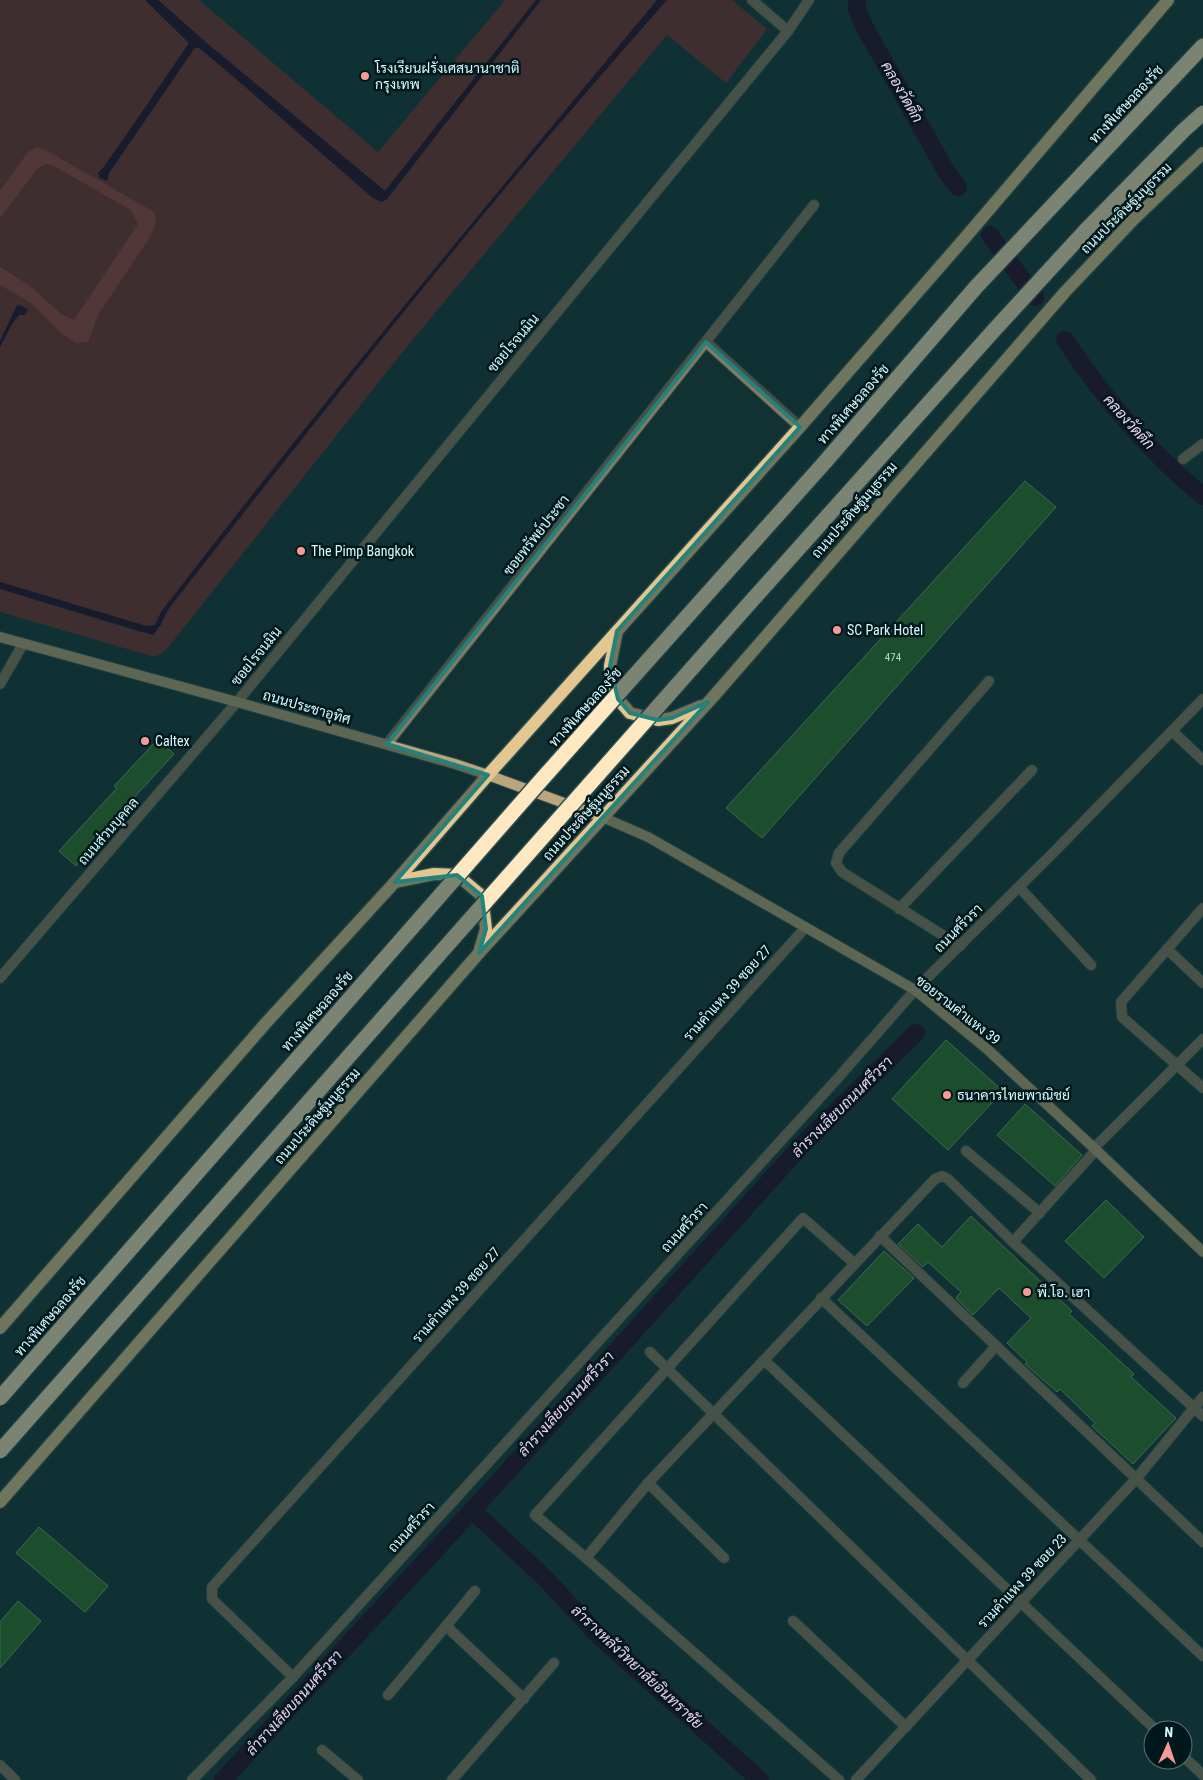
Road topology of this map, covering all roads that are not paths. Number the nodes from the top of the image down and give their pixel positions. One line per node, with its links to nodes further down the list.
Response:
1 (752, 0): 4 (street)
2 (809, 0): 4 (street, ซอยโรจนมิน)
3 (1168, 0): 10 (main road)
4 (788, 31): 19 (street, ซอยโรจนมิน)
5 (1203, 46): 57 (highway, ทางพิเศษฉลองรัช, bridge)
6 (1203, 113): 61 (highway, bridge)
7 (1203, 153): 20 (main road, ถนนประดิษฐ์มนูธรรม)
8 (814, 205): 9 (street, ซอยทรัพย์ประชา)
9 (706, 342): 10 (street); 22 (street, ซอยทรัพย์ประชา)
10 (800, 427): 13 (main road)
11 (1203, 444): 12 (street)
12 (1183, 459)
13 (617, 631): 20 (main road); 25 (main road)
14 (0, 637): 15 (main road, ถนนประชาอุทิศ)
15 (23, 644): 17 (street); 19 (main road, ถนนประชาอุทิศ)
16 (989, 681): 30 (street)
17 (0, 684)
18 (1203, 699): 21 (street, ถนนศรีวรา)
19 (236, 702): 22 (main road, ถนนประชาอุทิศ); 36 (street, ถนนส่วนบุคคล)
20 (708, 702): 26 (main road, ถนนประดิษฐ์มนูธรรม)
21 (1172, 731): 23 (street); 28 (street, ถนนศรีวรา)
22 (387, 744): 25 (main road, ถนนประชาอุทิศ)
23 (1203, 760)
24 (1032, 770): 30 (street)
25 (488, 775): 26 (main road, ถนนประชาอุทิศ); 27 (main road)
26 (602, 817): 31 (main road, ซอยรามคำแหง 39); 34 (main road, ถนนประดิษฐ์มนูธรรม)
27 (395, 882): 34 (main road); 50 (main road)
28 (1019, 887): 32 (street, ถนนศรีวรา); 35 (street)
29 (1203, 908): 33 (street)
30 (899, 909): 32 (street)
31 (805, 928): 38 (main road, ซอยรามคำแหง 39); 76 (street, รามคำแหง 39 ซอย 27)
32 (960, 946): 38 (street, ถนนศรีวรา)
33 (1167, 949): 37 (street); 40 (street)
34 (479, 953): 64 (main road, ถนนประดิษฐ์มนูธรรม)
35 (1091, 965)
36 (0, 978)
37 (1203, 983)
38 (915, 990): 42 (main road, ซอยรามคำแหง 39); 76 (street, ถนนศรีวรา)
39 (1203, 1039): 40 (street)
40 (1177, 1065): 41 (street); 42 (street)
41 (1203, 1088)
42 (1095, 1149): 44 (street); 47 (main road, ซอยรามคำแหง 39)
43 (966, 1151): 44 (street)
44 (1040, 1213): 46 (street)
45 (880, 1236): 46 (street); 48 (street); 51 (street)
46 (1013, 1242): 58 (street)
47 (1203, 1252)
48 (854, 1263): 49 (street); 54 (street)
49 (821, 1298): 53 (street); 65 (street)
50 (0, 1328)
51 (996, 1346): 55 (street); 62 (street)
52 (650, 1352): 54 (street)
53 (764, 1360): 59 (street); 70 (street)
54 (668, 1368): 59 (street); 67 (street)
55 (963, 1383)
56 (1203, 1397): 58 (street, รามคำแหง 39 ซอย 23)
57 (0, 1398)
58 (1194, 1407): 60 (street); 62 (street, รามคำแหง 39 ซอย 23)
59 (715, 1414): 63 (street); 74 (street)
60 (1203, 1416)
61 (0, 1452)
62 (1136, 1479): 65 (street, รามคำแหง 39 ซอย 23); 66 (street)
63 (648, 1483): 67 (street); 68 (street)
64 (0, 1502)
65 (1079, 1540): 70 (street, รามคำแหง 39 ซอย 23); 73 (street)
66 (1203, 1542)
67 (586, 1558): 89 (street)
68 (724, 1558)
69 (475, 1591): 72 (street)
70 (1021, 1603): 74 (street, รามคำแหง 39 ซอย 23); 79 (street)
71 (793, 1621): 80 (street)
72 (446, 1626): 77 (street); 78 (street)
73 (1203, 1656)
74 (967, 1661): 80 (street, รามคำแหง 39 ซอย 23); 91 (street)
75 (554, 1663): 78 (street)
76 (293, 1677): 86 (street, ถนนศรีวรา)
77 (388, 1695)
78 (524, 1699): 88 (street)
79 (1145, 1720)
80 (906, 1727): 90 (street, รามคำแหง 39 ซอย 23)
81 (322, 1750): 87 (street)
82 (0, 1765): 85 (street)
83 (1193, 1766): 84 (street)
84 (1203, 1775)
85 (15, 1780)
86 (192, 1780)
87 (358, 1780)
88 (452, 1780)
89 (839, 1780)
90 (856, 1780)
91 (1091, 1780)

